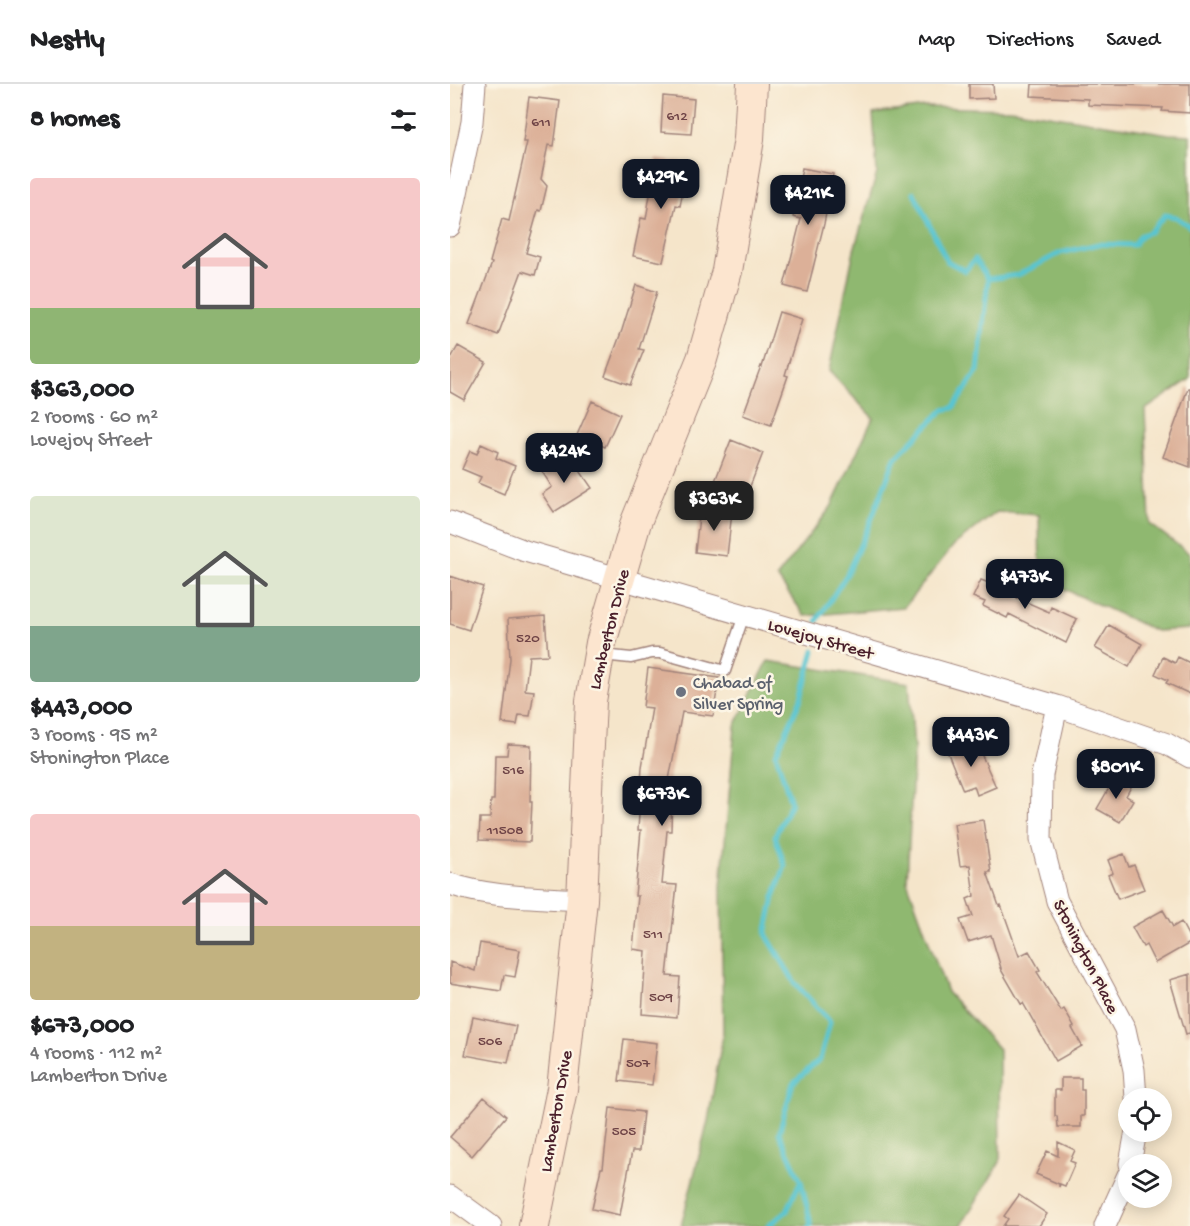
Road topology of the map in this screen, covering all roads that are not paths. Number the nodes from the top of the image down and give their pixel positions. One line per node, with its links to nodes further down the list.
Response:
1 (475, 84): 3 (street)
2 (752, 84): 5 (street, Lamberton Drive)
3 (452, 213)
4 (450, 522): 5 (street, Lovejoy Street)
5 (619, 578): 6 (street, Lovejoy Street); 7 (street, Lamberton Drive)
6 (744, 615): 7 (lane); 8 (street, Lovejoy Street)
7 (599, 655): 11 (street, Lamberton Drive)
8 (1058, 706): 9 (street, Lovejoy Street); 12 (street, Stonington Place)
9 (1190, 757)
10 (450, 884): 11 (street)
11 (582, 900): 16 (street, Lamberton Drive)
12 (1135, 1088)
13 (450, 1196): 15 (street)
14 (1118, 1197): 17 (street)
15 (490, 1226)
16 (534, 1226)
17 (1105, 1226)

